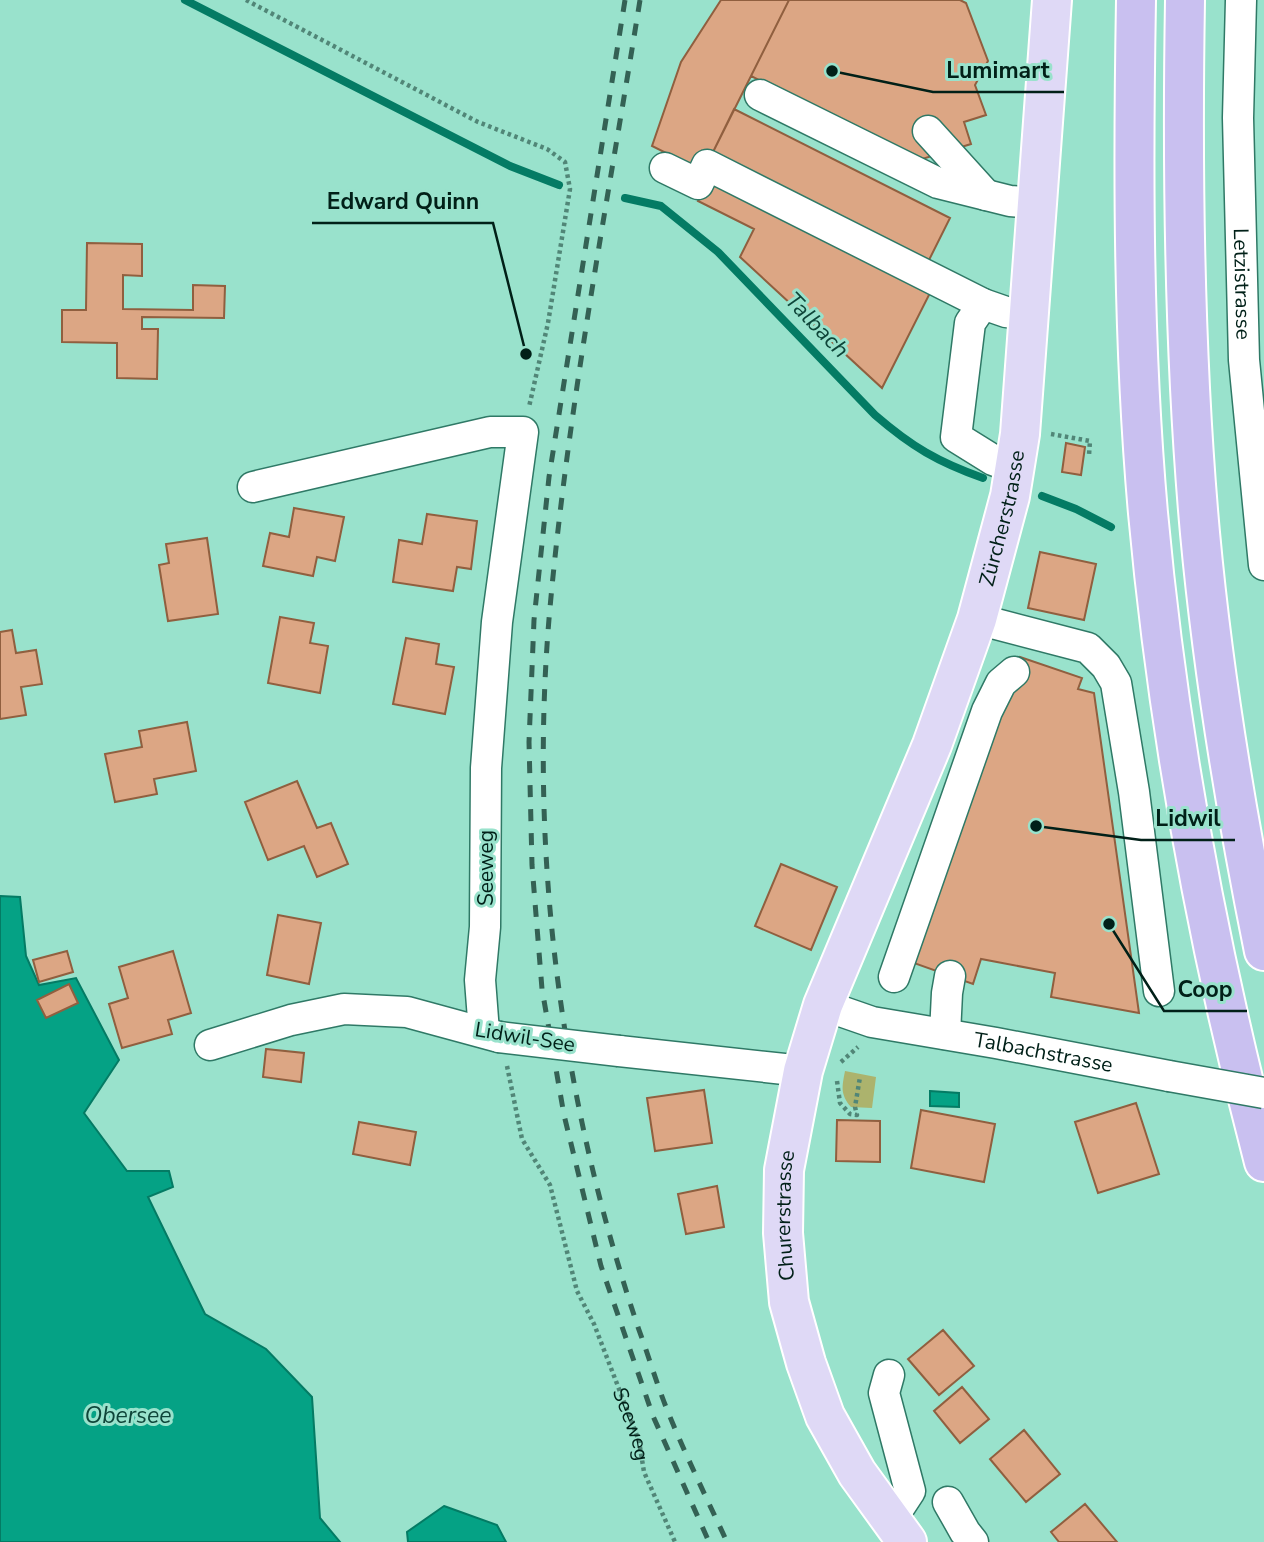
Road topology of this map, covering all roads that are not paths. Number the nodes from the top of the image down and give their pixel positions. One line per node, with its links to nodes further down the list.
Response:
1 (1052, 0): 9 (main road, Zürcherstrasse)
2 (1136, 0): 27 (highway)
3 (1185, 0): 17 (highway)
4 (1241, 0): 14 (street, Letzistrasse)
5 (760, 95): 8 (street)
6 (928, 131): 8 (street)
7 (665, 168): 10 (street)
8 (986, 195): 9 (street)
9 (1037, 203): 11 (main road, Zürcherstrasse)
10 (983, 304): 11 (street); 12 (street)
11 (1030, 315): 12 (main road, Zürcherstrasse)
12 (1014, 468): 15 (main road, Zürcherstrasse)
13 (253, 487): 23 (street, Seeweg)
14 (1264, 565)
15 (977, 619): 16 (street); 21 (main road, Zürcherstrasse)
16 (1028, 656): 18 (street); 20 (street)
17 (1264, 951)
18 (894, 976)
19 (950, 976): 22 (street)
20 (1159, 991)
21 (823, 1006): 22 (street, Talbachstrasse); 25 (main road, Churerstrasse)
22 (945, 1034): 26 (street, Talbachstrasse, bridge)
23 (491, 1035): 24 (street, Lidwil-See); 25 (street, Lidwil-See, bridge)
24 (210, 1045)
25 (803, 1071): 30 (main road, Churerstrasse)
26 (1264, 1093)
27 (1264, 1162)
28 (889, 1375): 30 (street)
29 (948, 1502): 31 (street)
30 (899, 1531)
31 (973, 1542)

